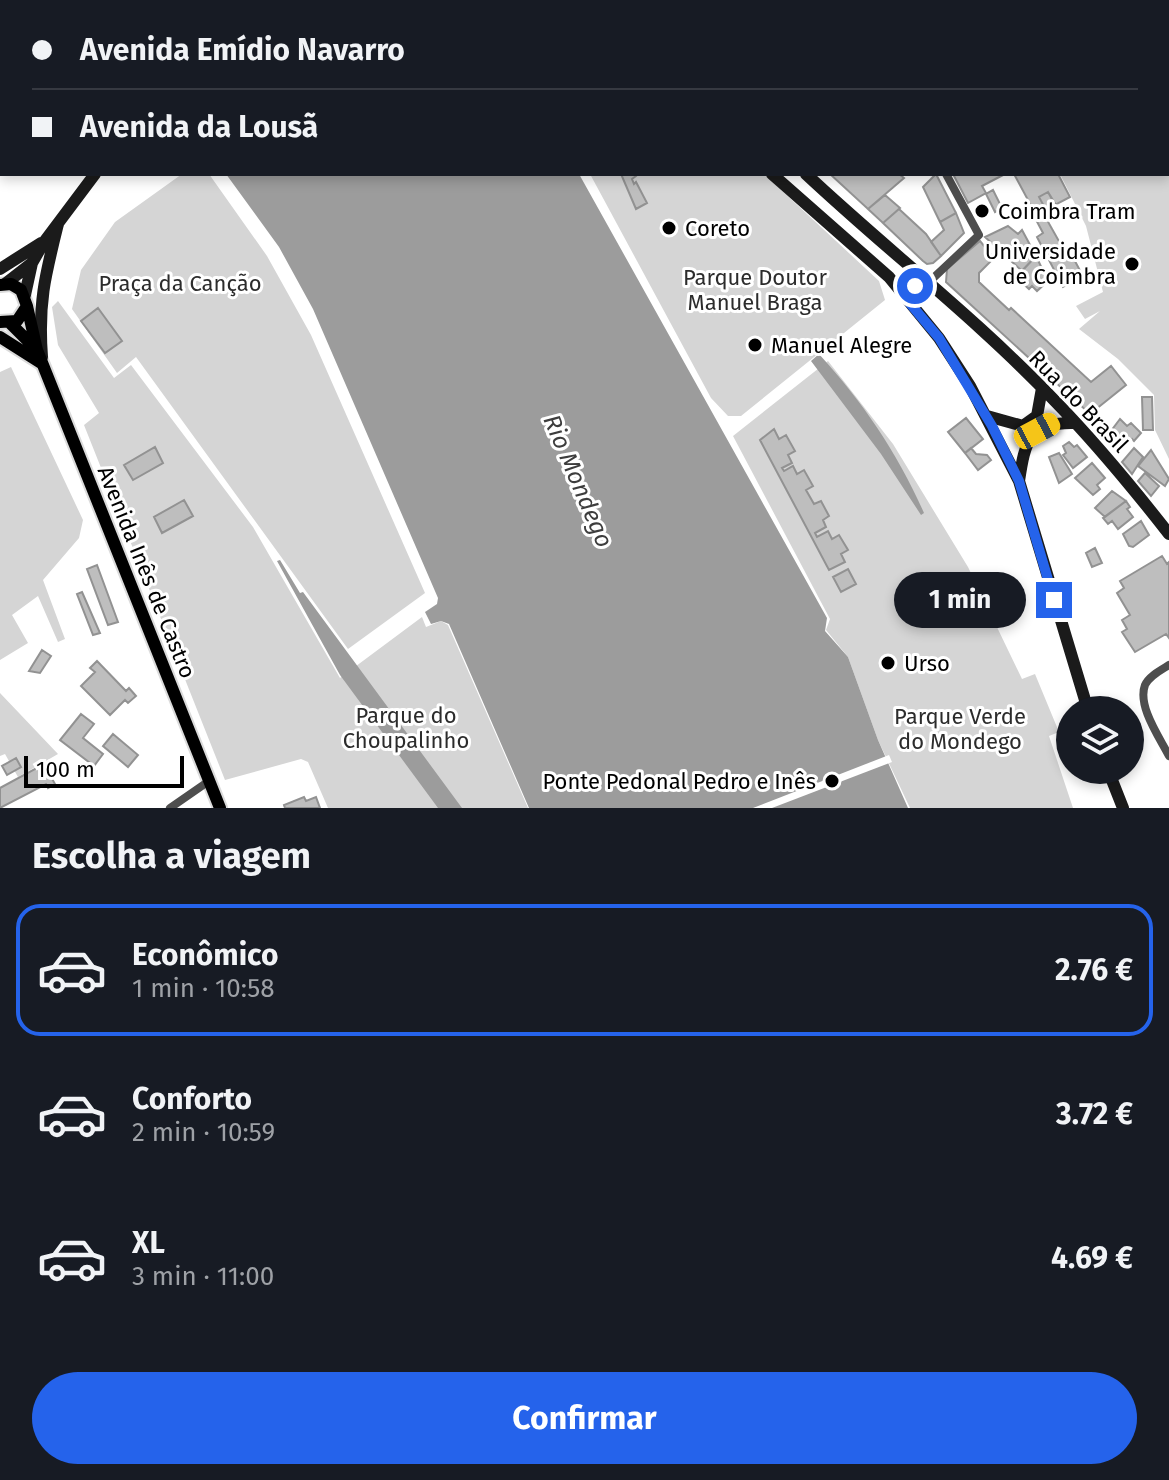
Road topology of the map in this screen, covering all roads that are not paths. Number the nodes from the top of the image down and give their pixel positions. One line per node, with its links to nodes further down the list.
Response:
1 (94, 176): 5 (main road)
2 (774, 176): 11 (main road)
3 (808, 176): 9 (main road, Rua do Brasil)
4 (947, 176): 9 (street)
5 (58, 224): 6 (main road); 16 (main road)
6 (44, 242): 7 (main road); 8 (main road)
7 (32, 263): 10 (main road); 12 (main road)
8 (0, 269)
9 (929, 282): 11 (main road); 17 (main road, Rua do Brasil)
10 (2, 284): 12 (main road)
11 (906, 297): 18 (main road)
12 (26, 300): 13 (main road); 15 (main road, Avenida Inês de Castro)
13 (5, 323): 15 (main road, Avenida Inês de Castro)
14 (0, 337): 16 (main road)
15 (37, 350): 16 (main road, Avenida Inês de Castro)
16 (43, 364): 25 (main road, Avenida Inês de Castro)
17 (1042, 388): 18 (main road); 19 (main road, Rua do Brasil)
18 (987, 416): 20 (main road)
19 (1074, 423): 20 (main road); 21 (main road, Rua do Brasil)
20 (1019, 481): 23 (main road)
21 (1169, 534)
22 (1169, 665): 24 (street)
23 (1084, 696)
24 (1169, 756)
25 (209, 781): 27 (street); 28 (main road, Avenida Inês de Castro)
26 (1114, 784): 29 (main road)
27 (170, 808)
28 (220, 808)
29 (1123, 808)

